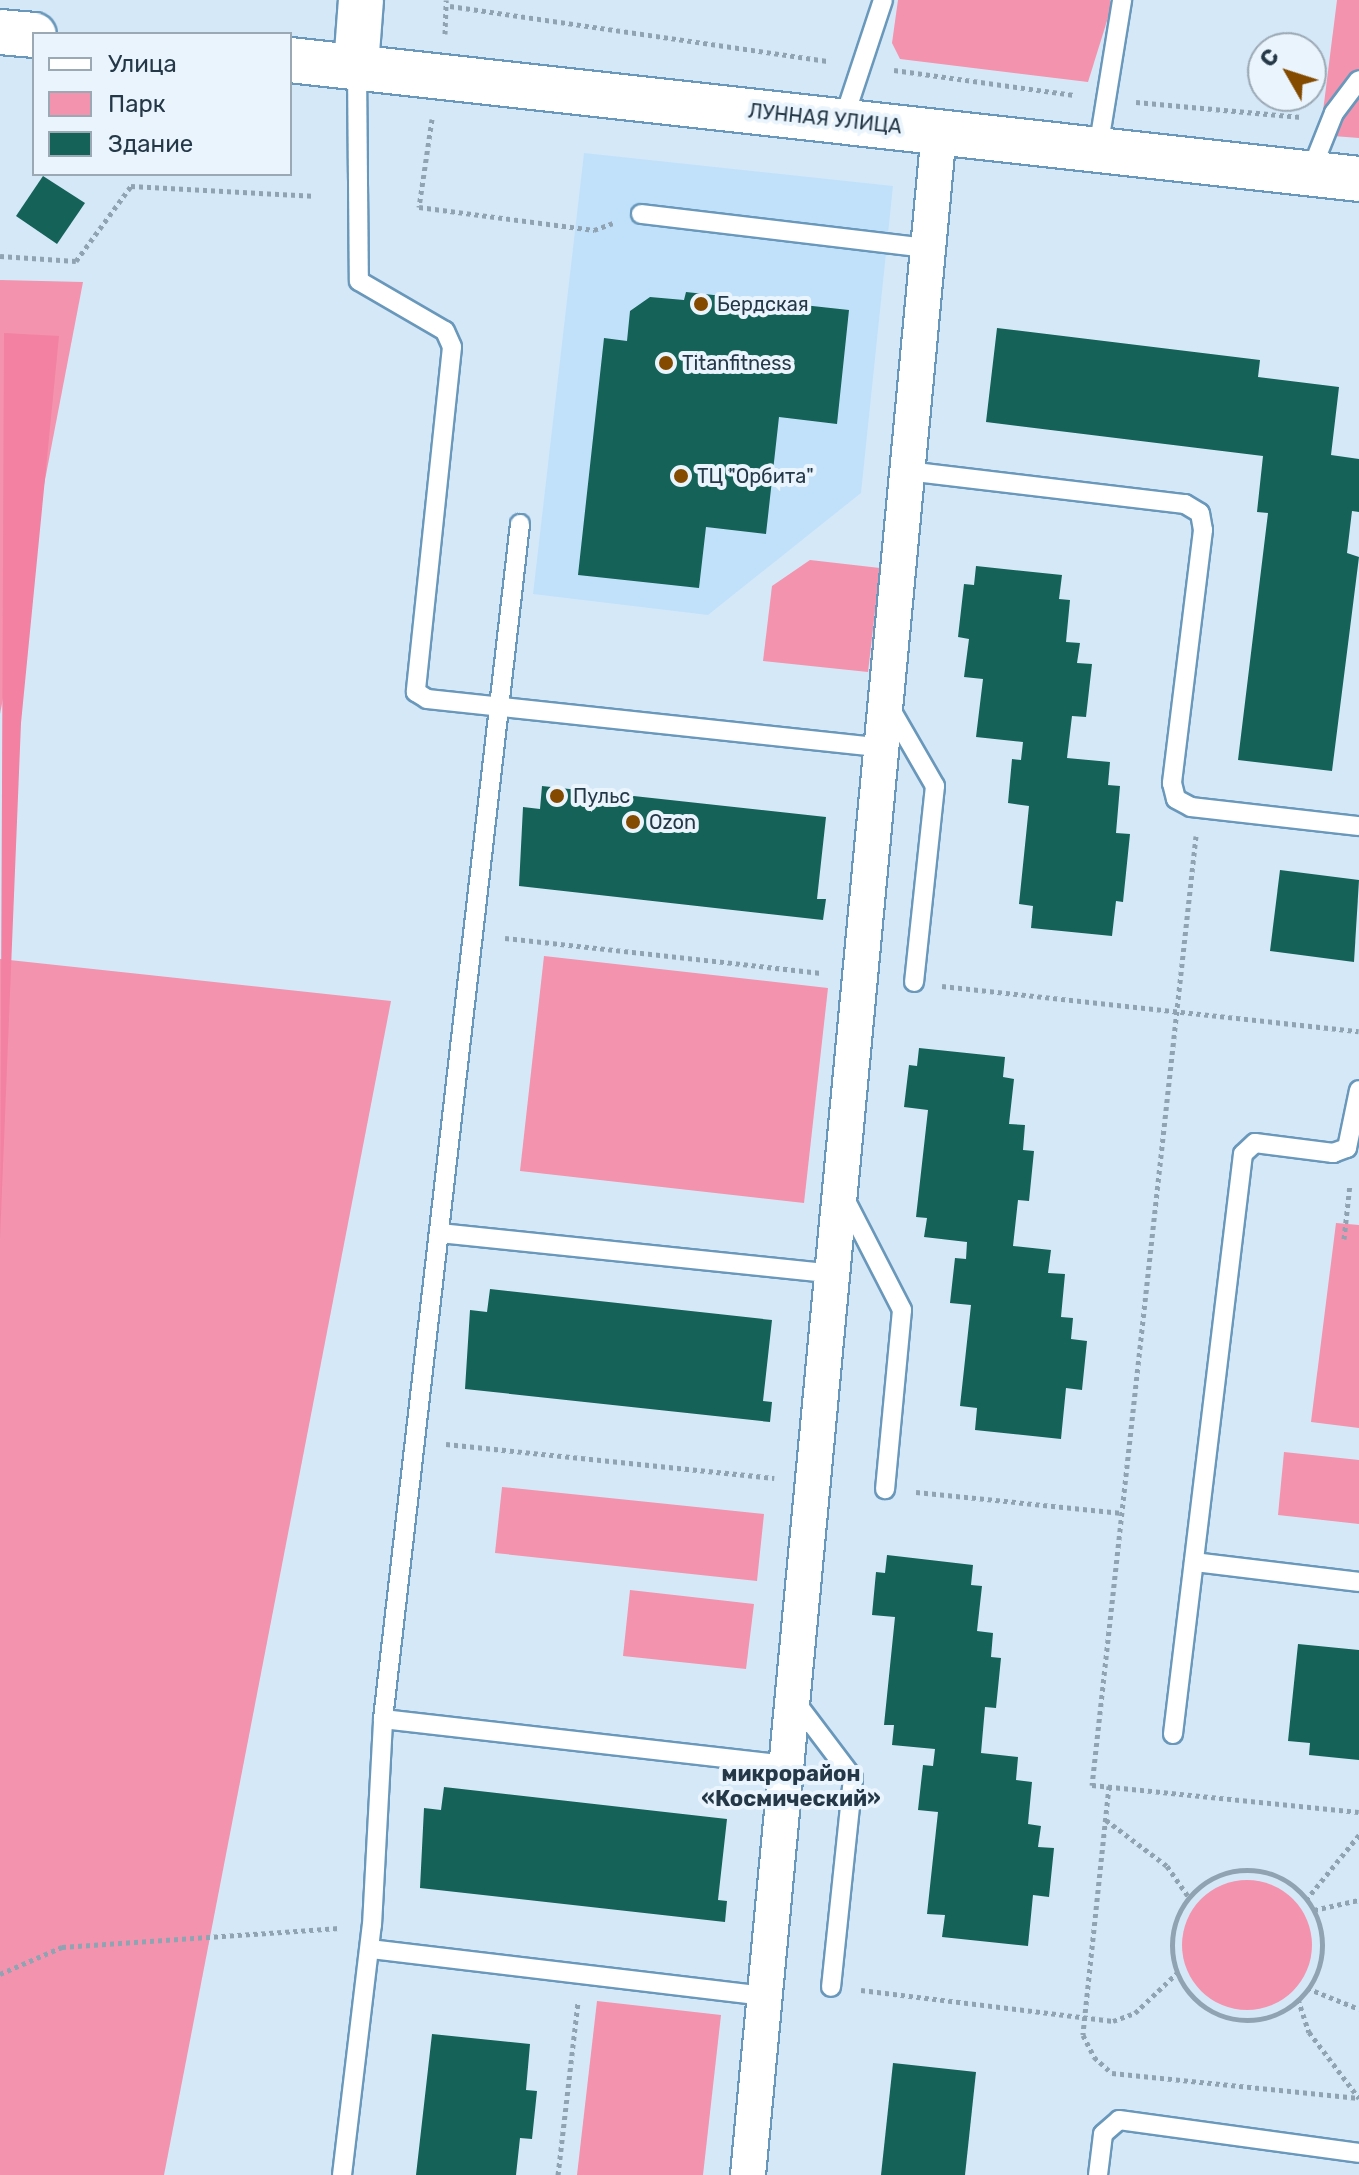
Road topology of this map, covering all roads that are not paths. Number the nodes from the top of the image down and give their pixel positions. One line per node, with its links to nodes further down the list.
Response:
1 (361, 0): 7 (street)
2 (883, 0): 9 (lane)
3 (1122, 0): 11 (lane)
4 (0, 32): 5 (street)
5 (32, 35)
6 (292, 60): 7 (street, ЛУННАЯ УЛИЦА)
7 (356, 66): 9 (street, ЛУННАЯ УЛИЦА); 19 (lane)
8 (1359, 80): 12 (lane)
9 (843, 121): 10 (street, ЛУННАЯ УЛИЦА)
10 (939, 131): 11 (street, ЛУННАЯ УЛИЦА); 15 (street)
11 (1098, 149): 12 (street, ЛУННАЯ УЛИЦА)
12 (1310, 173): 13 (street, ЛУННАЯ УЛИЦА)
13 (1359, 179)
14 (641, 214): 15 (lane)
15 (928, 248): 16 (street)
16 (907, 471): 18 (street); 21 (lane)
17 (520, 524): 19 (lane)
18 (886, 702): 20 (street); 22 (lane)
19 (500, 706): 20 (lane); 25 (lane)
20 (882, 748): 24 (street)
21 (1359, 826)
22 (914, 982)
23 (1359, 1090): 28 (lane)
24 (841, 1191): 26 (street); 27 (lane)
25 (439, 1233): 26 (lane); 31 (lane)
26 (833, 1274): 30 (street)
27 (885, 1489)
28 (1194, 1562): 29 (lane); 32 (lane)
29 (1359, 1582)
30 (794, 1700): 33 (street); 35 (lane)
31 (383, 1719): 33 (lane); 34 (lane)
32 (1173, 1734)
33 (788, 1765): 36 (street)
34 (370, 1949): 36 (lane); 38 (lane)
35 (831, 1987)
36 (766, 1996): 39 (street)
37 (1359, 2153): 40 (lane)
38 (342, 2175)
39 (748, 2175)
40 (1098, 2175)

